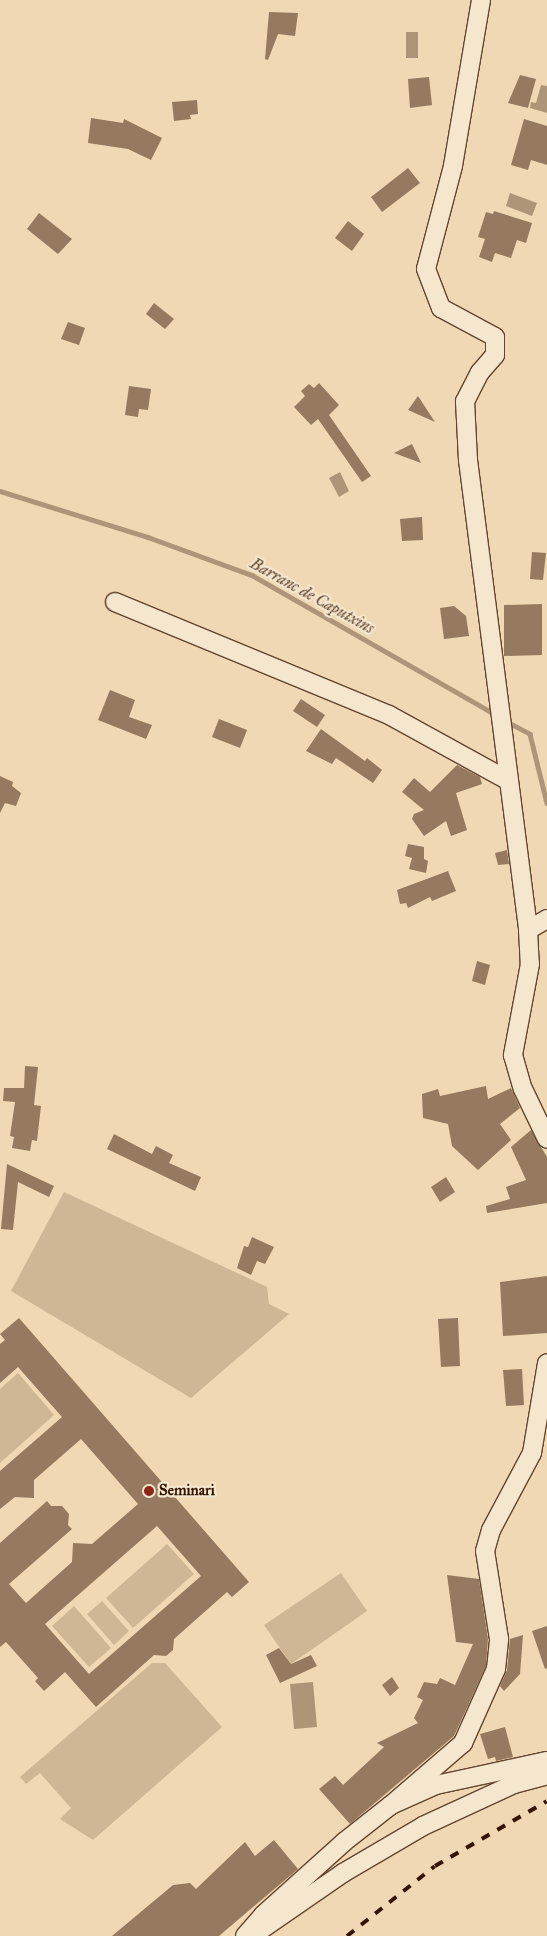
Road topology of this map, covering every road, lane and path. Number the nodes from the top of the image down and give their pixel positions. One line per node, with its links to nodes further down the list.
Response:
1 (480, 0): 3 (street)
2 (115, 602): 3 (street)
3 (507, 780): 5 (street)
4 (547, 919): 5 (street)
5 (528, 930): 6 (street)
6 (547, 1139)
7 (547, 1362): 10 (street)
8 (547, 1762): 10 (street)
9 (547, 1774): 11 (street)
10 (423, 1789): 11 (street); 12 (street)
11 (268, 1925): 13 (street)
12 (245, 1936)
13 (252, 1936)

